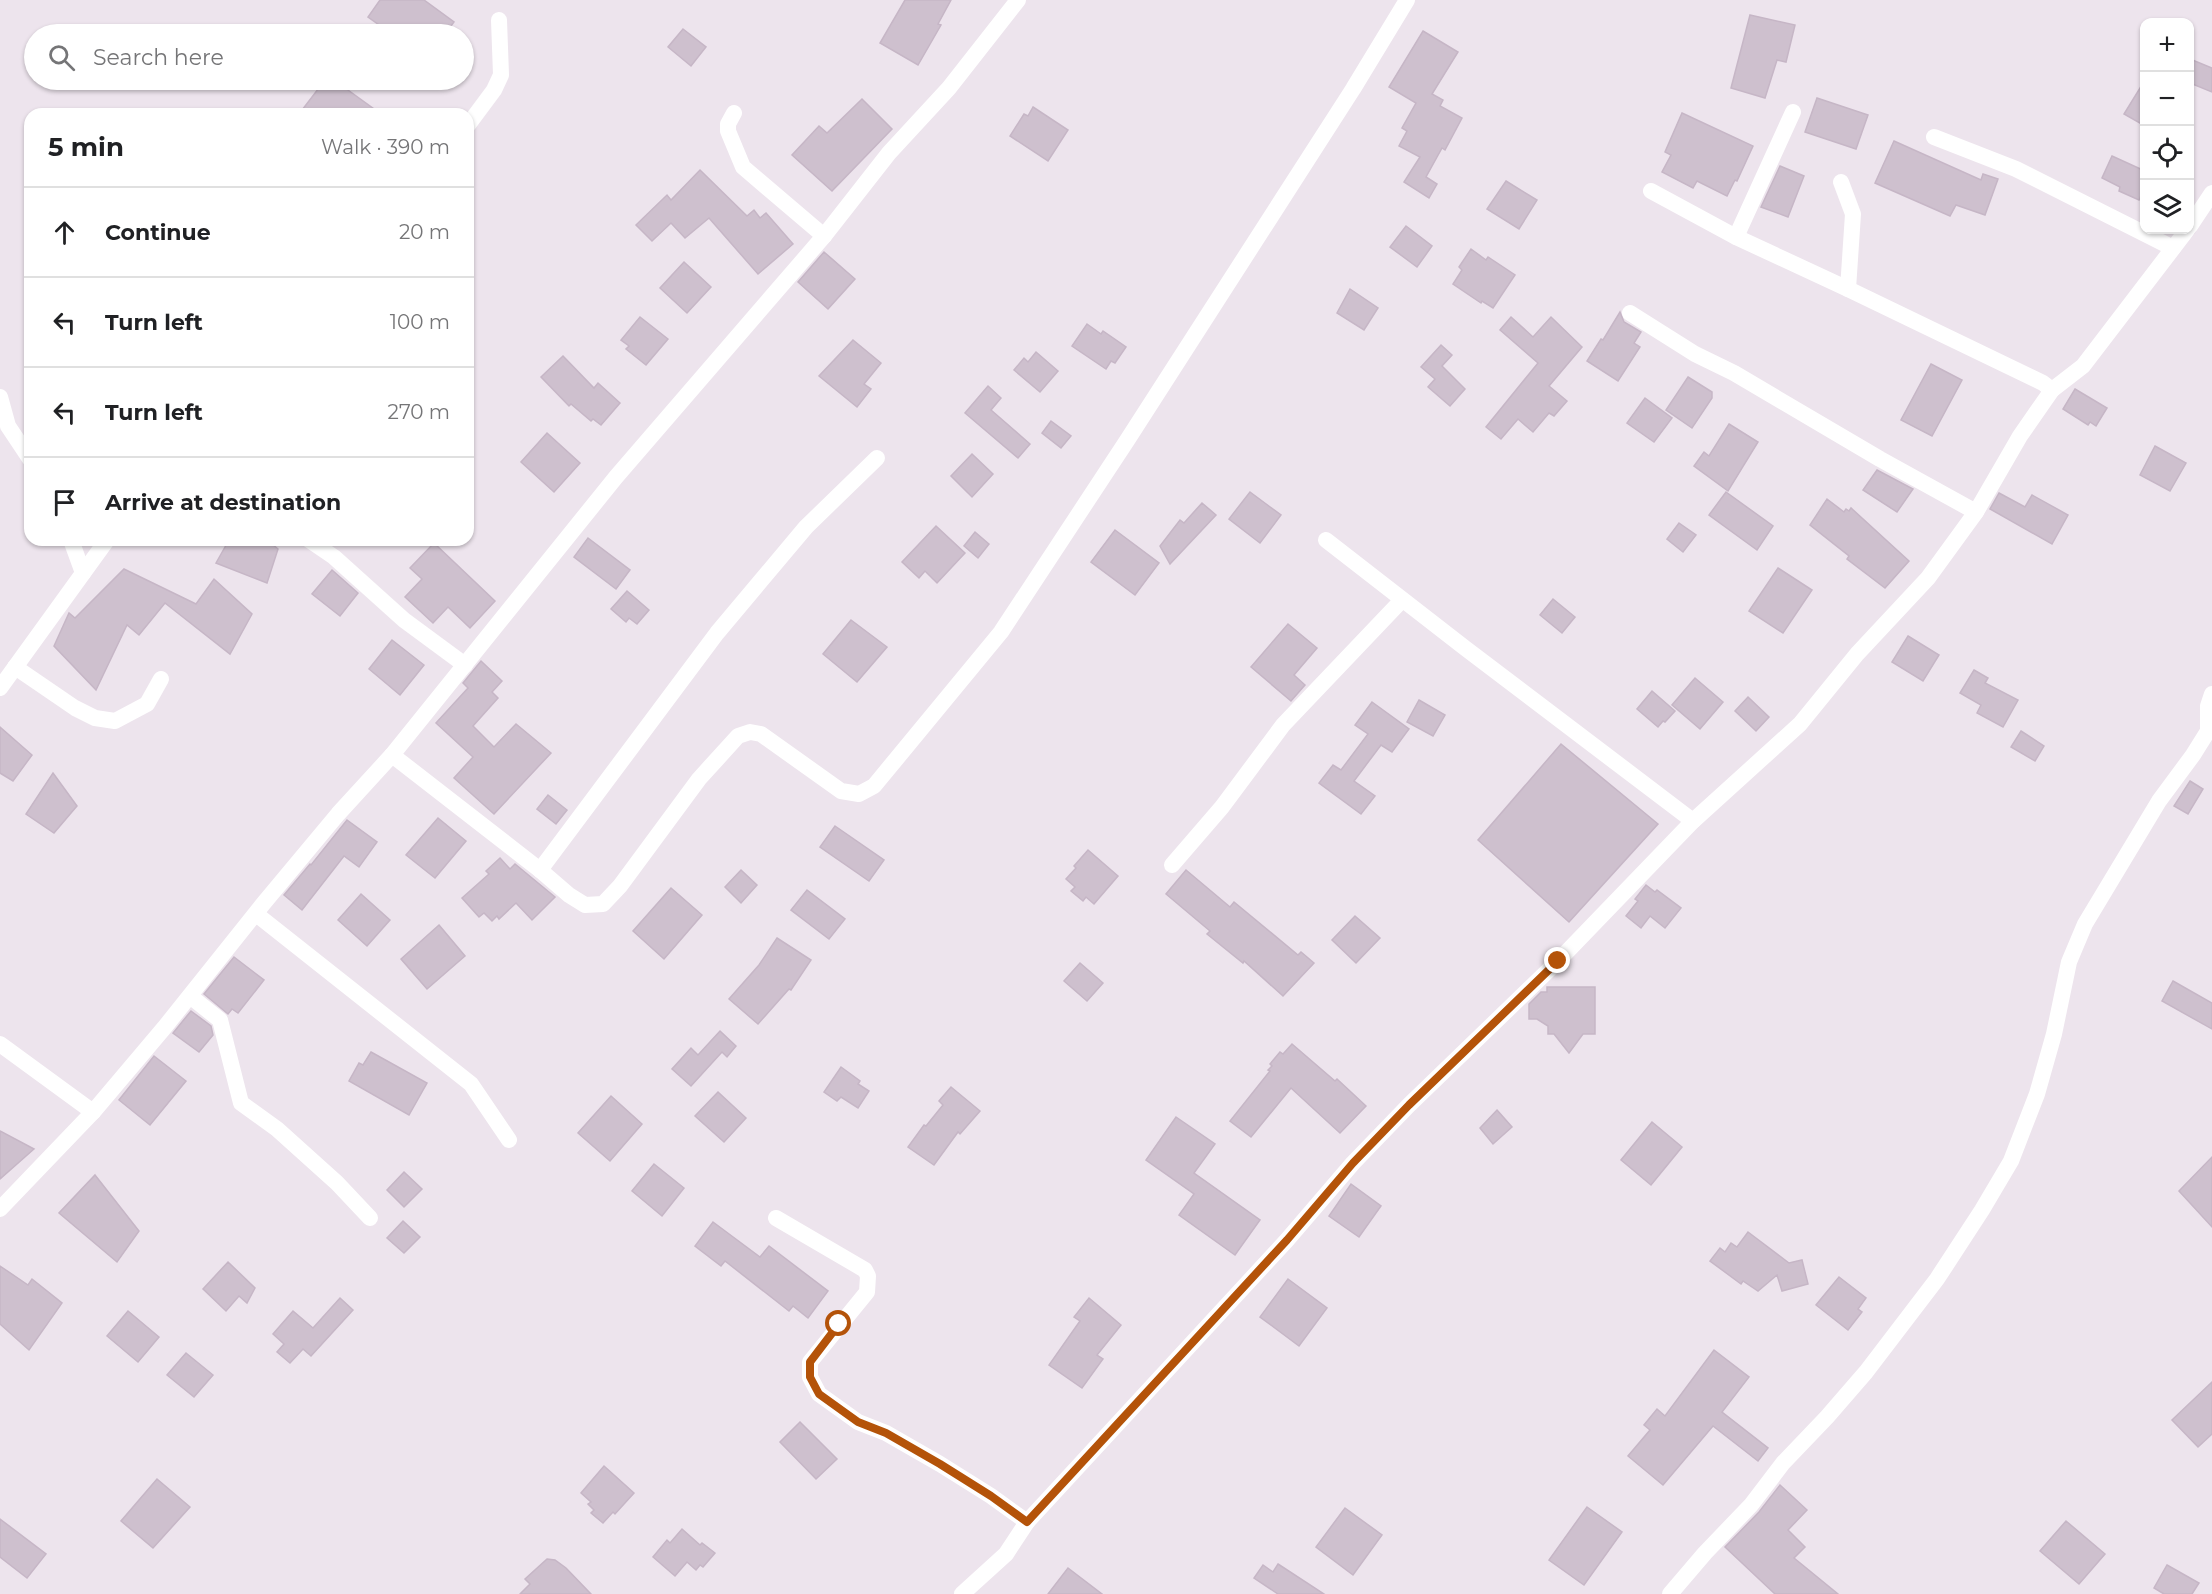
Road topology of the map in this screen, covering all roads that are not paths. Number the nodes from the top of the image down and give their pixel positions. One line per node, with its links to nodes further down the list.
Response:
1 (1018, 0): 13 (street)
2 (1407, 0): 37 (street)
3 (499, 20): 6 (street)
4 (1793, 112): 14 (street)
5 (734, 113): 13 (street)
6 (474, 117)
7 (1934, 137): 15 (street)
8 (1841, 182): 16 (street)
9 (1651, 191): 14 (street)
10 (2212, 193): 11 (street)
11 (2194, 220)
12 (2184, 234): 15 (street)
13 (824, 236): 29 (street)
14 (1736, 237): 16 (street)
15 (2173, 248): 18 (street)
16 (1848, 289): 18 (street)
17 (1630, 313): 22 (street)
18 (2052, 390): 22 (street)
19 (0, 397): 20 (street)
20 (24, 450)
21 (878, 458): 37 (street)
22 (1976, 512): 35 (street)
23 (1326, 540): 28 (street)
24 (73, 546): 27 (street)
25 (103, 546): 27 (street)
26 (318, 546): 29 (street)
27 (83, 573): 30 (street)
28 (1402, 600): 35 (street); 36 (street)
29 (465, 665): 34 (street)
30 (15, 667): 31 (street); 32 (street)
31 (161, 679)
32 (0, 688)
33 (2212, 694): 48 (street)
34 (392, 755): 37 (street); 38 (street)
35 (1693, 820): 46 (street)
36 (1172, 865)
37 (540, 870)
38 (256, 914): 39 (street); 42 (street)
39 (190, 996): 41 (street); 44 (street)
40 (0, 1044): 41 (street)
41 (93, 1112): 43 (street)
42 (509, 1140)
43 (0, 1209)
44 (370, 1218)
45 (777, 1218): 46 (street)
46 (1027, 1522): 47 (street)
47 (962, 1594)
48 (1670, 1594)

